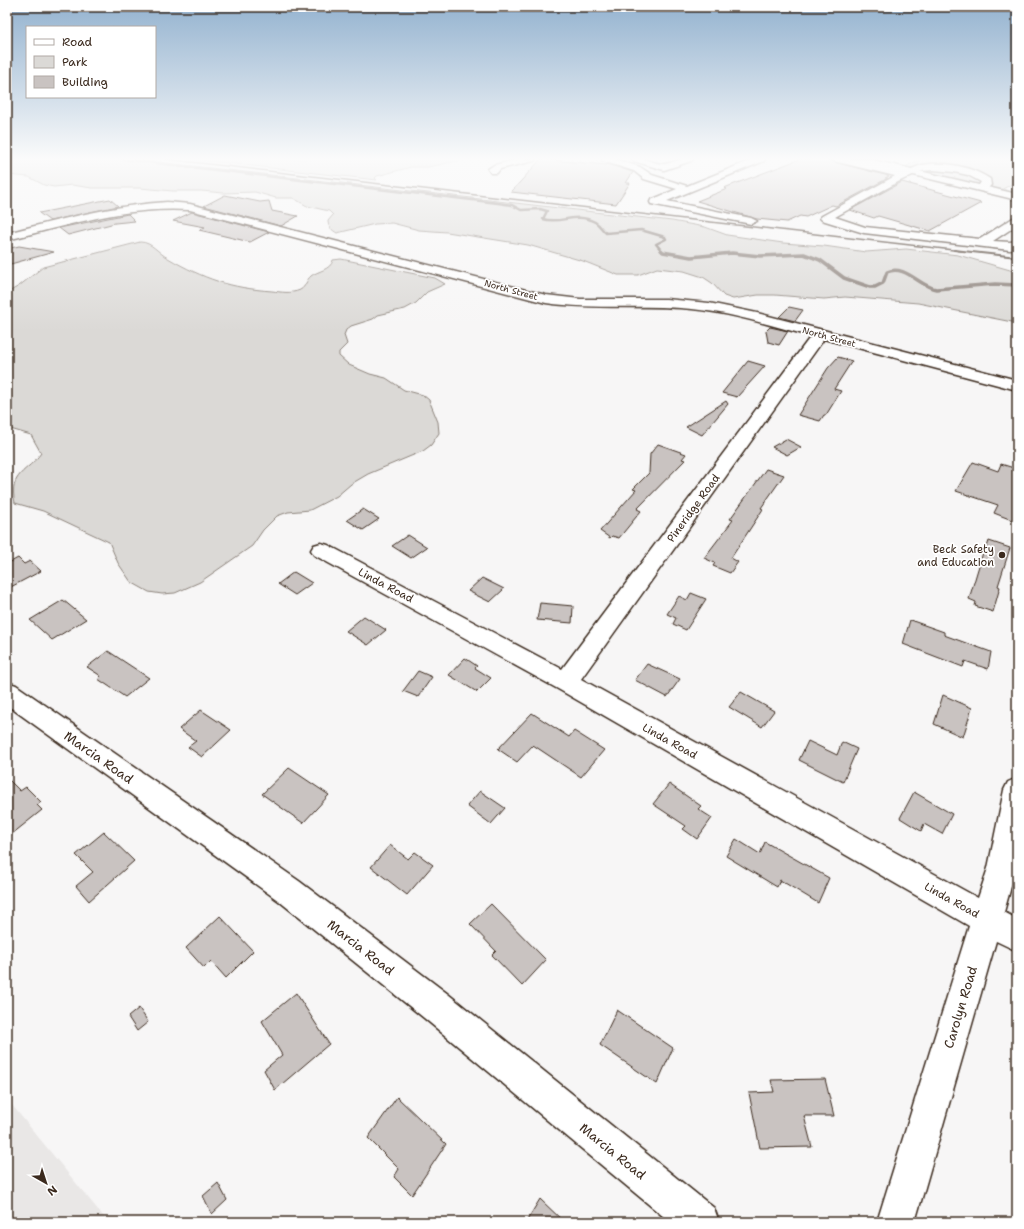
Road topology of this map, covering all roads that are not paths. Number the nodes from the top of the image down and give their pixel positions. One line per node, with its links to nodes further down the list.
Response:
1 (88, 216): 7 (street, North Street)
2 (226, 216): 10 (street, North Street)
3 (728, 216): 5 (street)
4 (853, 216): 8 (street)
5 (752, 221)
6 (1014, 224): 8 (street)
7 (7, 237)
8 (982, 243): 9 (street)
9 (1015, 246)
10 (820, 334): 11 (street, North Street); 13 (street, Pineridge Road)
11 (1017, 385)
12 (321, 550): 13 (street, Linda Road)
13 (566, 682): 16 (street, Linda Road)
14 (7, 692): 18 (street, Marcia Road)
15 (1017, 790): 16 (street, Carolyn Road)
16 (987, 919): 17 (street, Linda Road); 19 (street, Carolyn Road)
17 (1017, 936)
18 (700, 1222)
19 (896, 1222)

